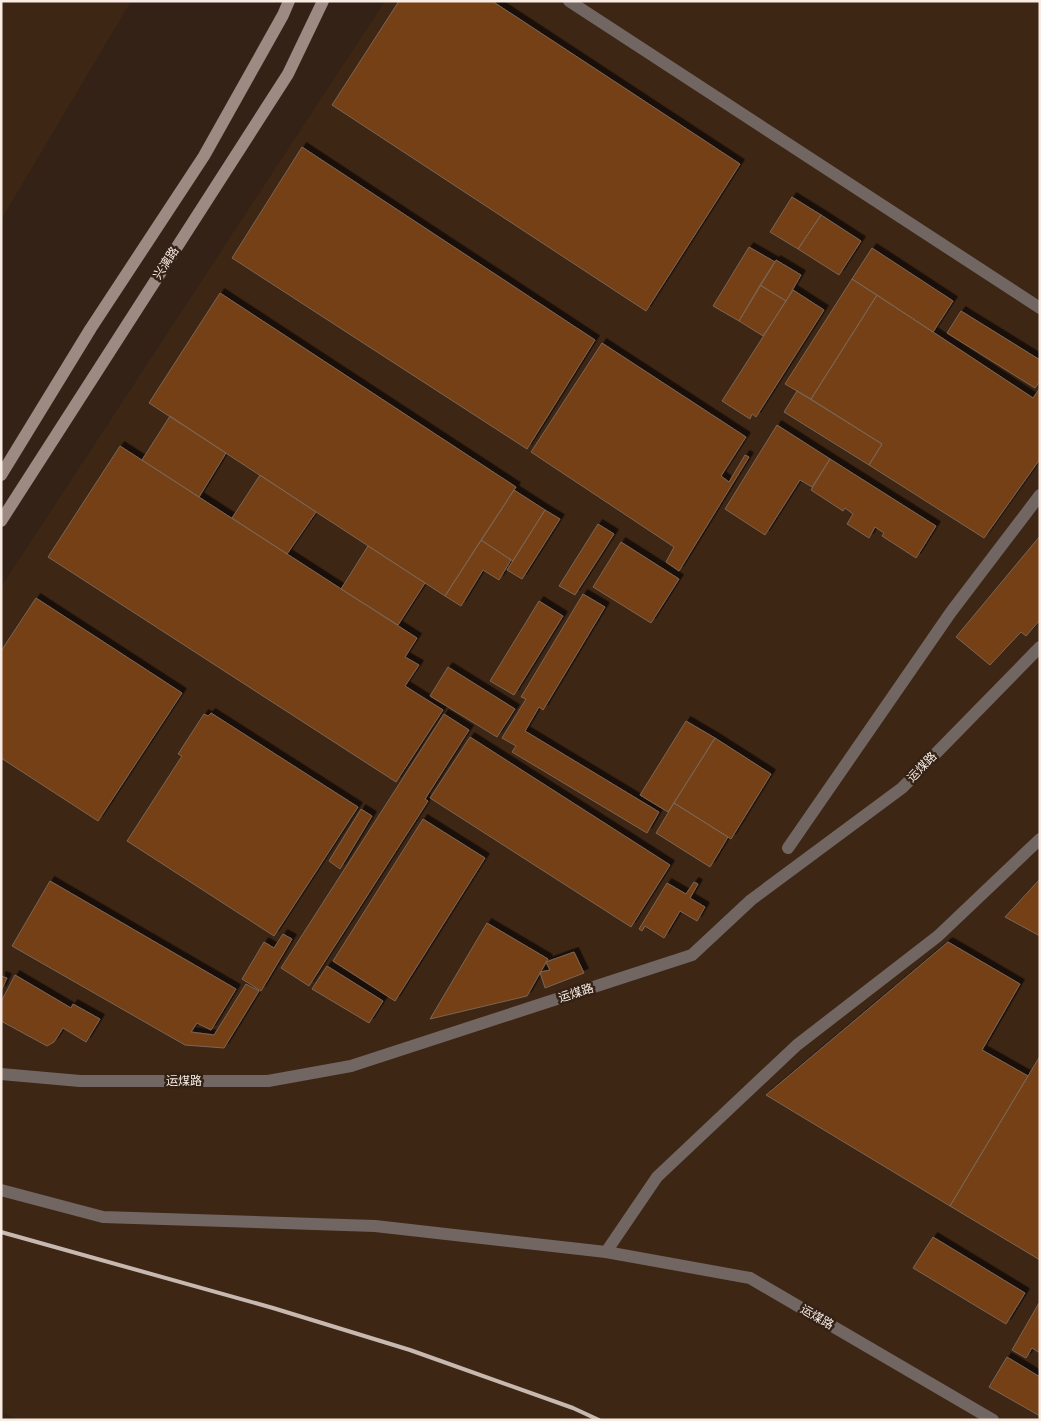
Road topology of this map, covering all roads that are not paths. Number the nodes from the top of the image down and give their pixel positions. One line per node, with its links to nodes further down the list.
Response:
1 (288, 1): 5 (street)
2 (323, 1): 7 (street, 兴漓路)
3 (569, 1): 4 (street)
4 (1040, 308)
5 (1, 475)
6 (1040, 495): 10 (street)
7 (1, 521)
8 (1040, 647): 11 (street, 运煤路)
9 (1040, 839): 13 (street)
10 (788, 848)
11 (1, 1074)
12 (1, 1190): 13 (street, 运煤路)
13 (606, 1252): 14 (street, 运煤路)
14 (993, 1420)

